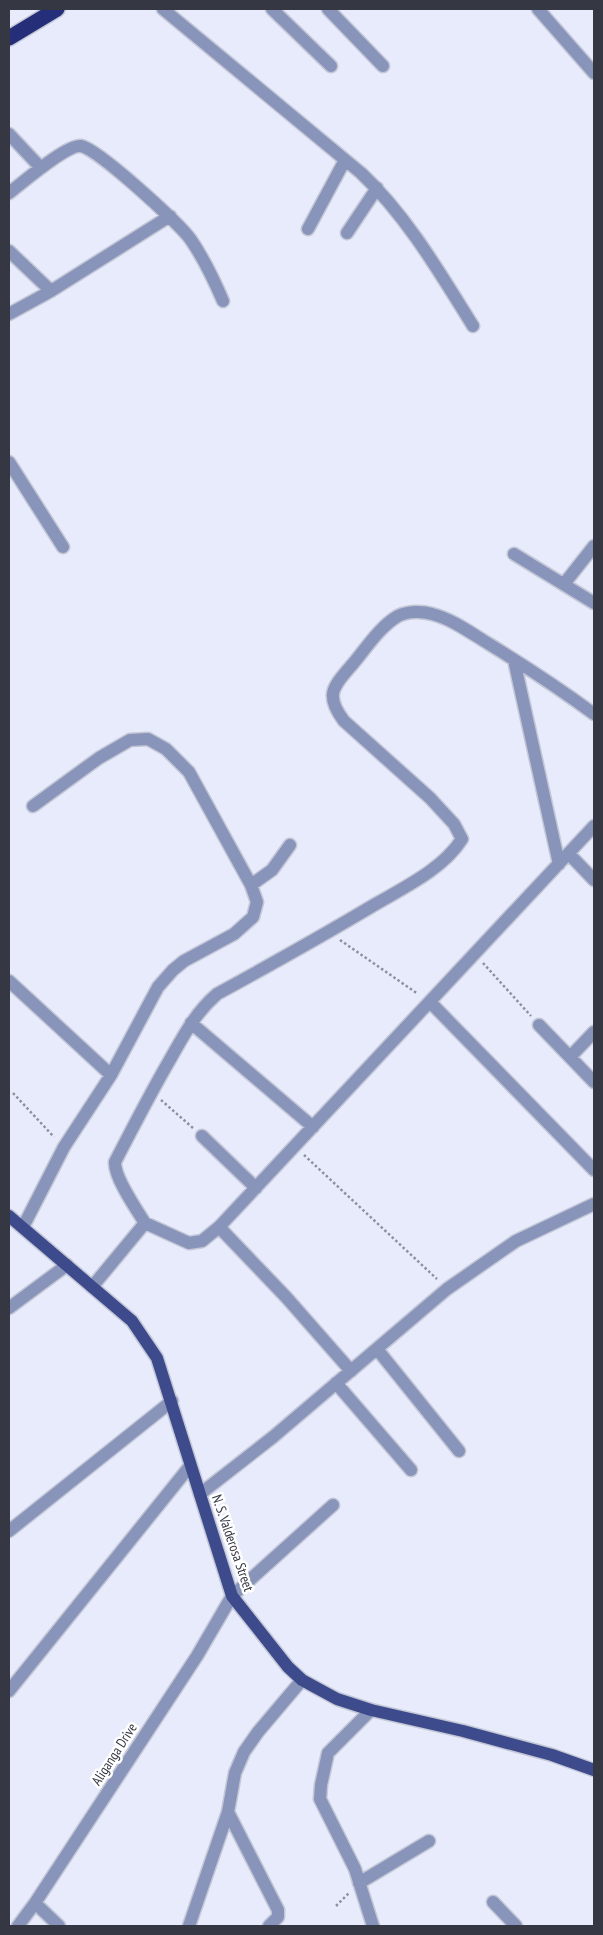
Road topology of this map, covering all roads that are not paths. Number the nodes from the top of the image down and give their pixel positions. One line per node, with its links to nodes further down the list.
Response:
1 (56, 9): 6 (highway)
2 (163, 9): 11 (street)
3 (272, 9): 7 (street)
4 (328, 9): 8 (street)
5 (538, 9): 9 (street)
6 (9, 38)
7 (331, 66)
8 (383, 66)
9 (594, 72)
10 (9, 134): 12 (street)
11 (345, 160): 13 (street); 16 (street)
12 (41, 168): 14 (street); 15 (street)
13 (377, 188): 17 (street); 22 (street)
14 (9, 193)
15 (170, 216): 19 (street); 20 (street)
16 (308, 229)
17 (347, 233)
18 (9, 251): 19 (street)
19 (51, 290): 21 (street)
20 (223, 301)
21 (9, 314)
22 (473, 326)
23 (9, 462): 25 (street)
24 (594, 546): 27 (street)
25 (63, 548)
26 (514, 554): 27 (street)
27 (564, 584): 28 (street)
28 (594, 602)
29 (514, 660): 30 (street); 35 (street); 40 (street)
30 (594, 714)
31 (34, 806): 37 (street)
32 (594, 826): 34 (street)
33 (290, 845): 37 (street)
34 (569, 854): 35 (street); 36 (street)
35 (559, 864): 39 (street)
36 (594, 880)
37 (251, 885): 44 (street)
38 (9, 981): 44 (street)
39 (430, 1002): 46 (street); 48 (street)
40 (191, 1023): 46 (street); 52 (street)
41 (539, 1025): 43 (street)
42 (594, 1032): 43 (street)
43 (570, 1056): 45 (street)
44 (110, 1075): 53 (street)
45 (594, 1082)
46 (313, 1127): 49 (street)
47 (202, 1136): 49 (street)
48 (594, 1170)
49 (256, 1188): 54 (street)
50 (594, 1204): 58 (street)
51 (9, 1216): 53 (main road, N. S. Valderosa Street)
52 (145, 1223): 54 (street); 56 (street)
53 (23, 1227): 55 (main road, N. S. Valderosa Street)
54 (219, 1227): 59 (street)
55 (67, 1265): 56 (main road, N. S. Valderosa Street); 57 (street)
56 (92, 1287): 61 (main road, N. S. Valderosa Street)
57 (9, 1308)
58 (377, 1348): 59 (street); 62 (street)
59 (351, 1371): 60 (street)
60 (336, 1383): 64 (street); 65 (street)
61 (172, 1401): 63 (main road, N. S. Valderosa Street); 67 (street)
62 (460, 1451)
63 (190, 1466): 65 (main road, N. S. Valderosa Street); 70 (street)
64 (411, 1470)
65 (200, 1494): 68 (main road, N. S. Valderosa Street)
66 (333, 1504): 68 (street, Aliganga Drive)
67 (9, 1531)
68 (232, 1596): 69 (main road, N. S. Valderosa Street); 77 (street, Aliganga Drive)
69 (302, 1680): 71 (main road, N. S. Valderosa Street); 73 (street)
70 (9, 1691)
71 (371, 1710): 72 (main road, N. S. Valderosa Street); 75 (street)
72 (594, 1770)
73 (228, 1812): 80 (street); 81 (street)
74 (429, 1841): 75 (street)
75 (359, 1883): 82 (street)
76 (493, 1902): 83 (street)
77 (35, 1904): 78 (street, Aliganga Drive); 79 (street)
78 (18, 1926)
79 (59, 1926)
80 (189, 1926)
81 (269, 1926)
82 (373, 1926)
83 (516, 1926)

